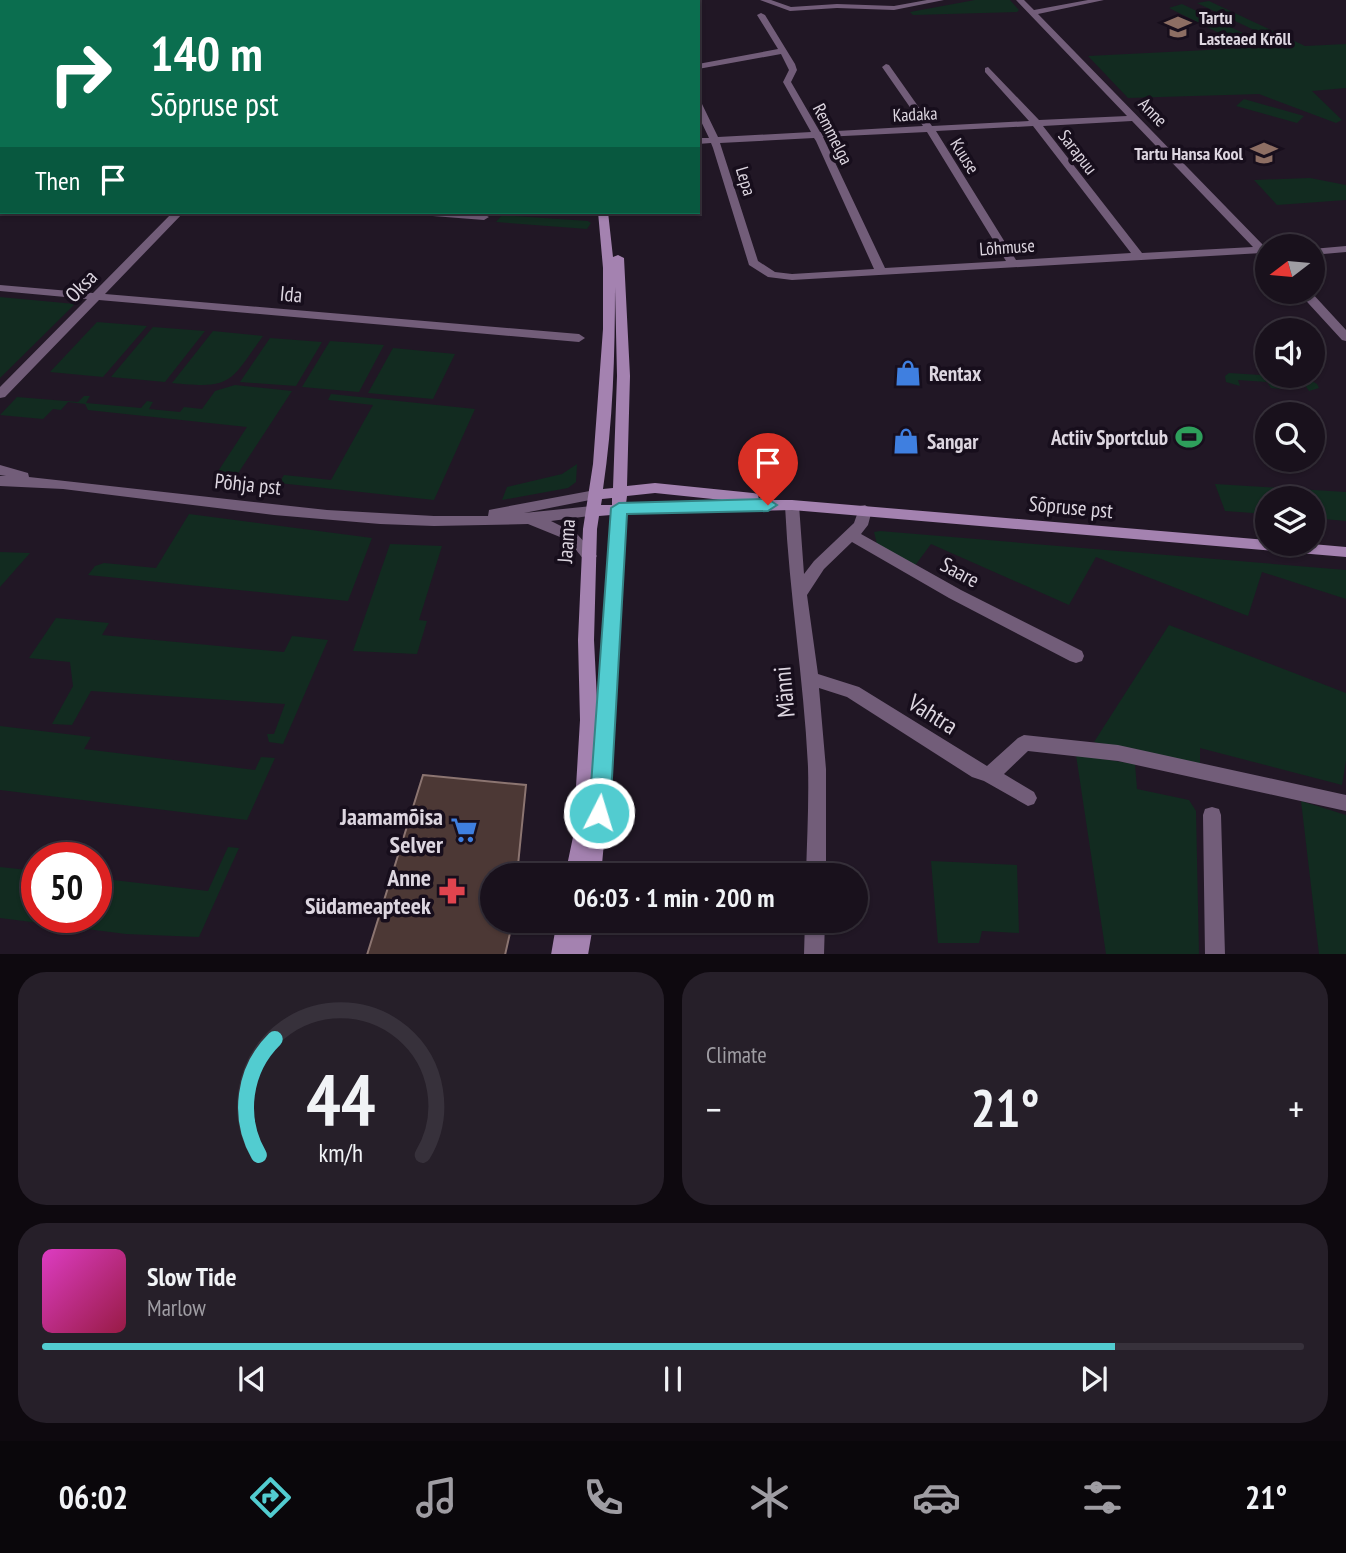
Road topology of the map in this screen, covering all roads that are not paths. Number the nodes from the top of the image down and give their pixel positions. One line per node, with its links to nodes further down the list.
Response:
1 (765, 0): 2 (street)
2 (940, 0)
3 (1020, 0): 7 (street, Anne)
4 (1061, 0): 6 (street)
5 (1100, 0): 6 (street)
6 (1073, 6): 7 (street)
7 (1033, 13): 14 (street, Anne)
8 (761, 15): 9 (street, Remmelga)
9 (783, 51): 10 (street); 17 (street, Remmelga)
10 (700, 67)
11 (886, 67): 16 (street, Kuuse)
12 (988, 70): 15 (street, Sarapuu)
13 (700, 108): 18 (street, Lepa)
14 (1134, 118): 15 (street, Kadaka); 25 (street, Anne)
15 (1036, 123): 16 (street, Kadaka); 29 (street, Sarapuu)
16 (930, 130): 17 (street, Kadaka); 30 (street, Kuuse)
17 (817, 135): 18 (street, Kadaka); 32 (street, Remmelga)
18 (714, 140): 19 (street, Kadaka); 31 (street, Lepa)
19 (700, 141)
20 (177, 214): 34 (street, Oksa)
21 (446, 214): 24 (street)
22 (603, 214): 43 (main road, Jaama)
23 (613, 214): 44 (main road)
24 (484, 217)
25 (1255, 243)
26 (1346, 249): 28 (street)
27 (1255, 251): 29 (street, Lõhmuse)
28 (1325, 251)
29 (1139, 256): 30 (street, Lõhmuse)
30 (1013, 264): 32 (street, Lõhmuse)
31 (760, 268): 32 (street, Lõhmuse)
32 (881, 272)
33 (0, 288): 34 (street, Ida)
34 (97, 296): 37 (street, Ida); 38 (street, Oksa)
35 (1315, 304): 36 (street)
36 (1346, 337)
37 (579, 338)
38 (5, 390): 39 (street, Oksa)
39 (0, 400)
40 (0, 470): 42 (street, Põhja pst)
41 (0, 481): 42 (street, Põhja pst)
42 (41, 481): 49 (street, Põhja pst)
43 (595, 495): 44 (main road, Sõpruse pst); 47 (main road, Jaama); 49 (street, Põhja pst)
44 (620, 499): 45 (main road, Sõpruse pst); 47 (main road, Sõpruse pst); 63 (main road)
45 (792, 505): 46 (main road, Sõpruse pst); 53 (street, Männi)
46 (865, 510): 50 (street); 51 (main road, Sõpruse pst)
47 (592, 511): 48 (street, Põhja pst); 52 (main road, Jaama)
48 (522, 520): 49 (street, Põhja pst); 52 (street)
49 (451, 522)
50 (851, 535): 54 (street); 56 (street, Saare)
51 (1346, 552)
52 (589, 556): 62 (main road, Jaama)
53 (794, 561): 54 (street); 55 (street, Männi)
54 (819, 565): 55 (street)
55 (800, 593): 57 (street, Männi)
56 (1076, 656)
57 (810, 678): 58 (street, Vahtra); 64 (street, Männi)
58 (990, 775): 59 (street, Vahtra); 60 (street)
59 (1028, 798)
60 (1346, 803)
61 (1212, 815): 71 (street)
62 (577, 863)
63 (592, 863)
64 (816, 863)
65 (565, 933): 68 (main road)
66 (582, 933): 69 (main road)
67 (815, 933): 70 (street)
68 (561, 954)
69 (578, 954)
70 (814, 954)
71 (1215, 954)

